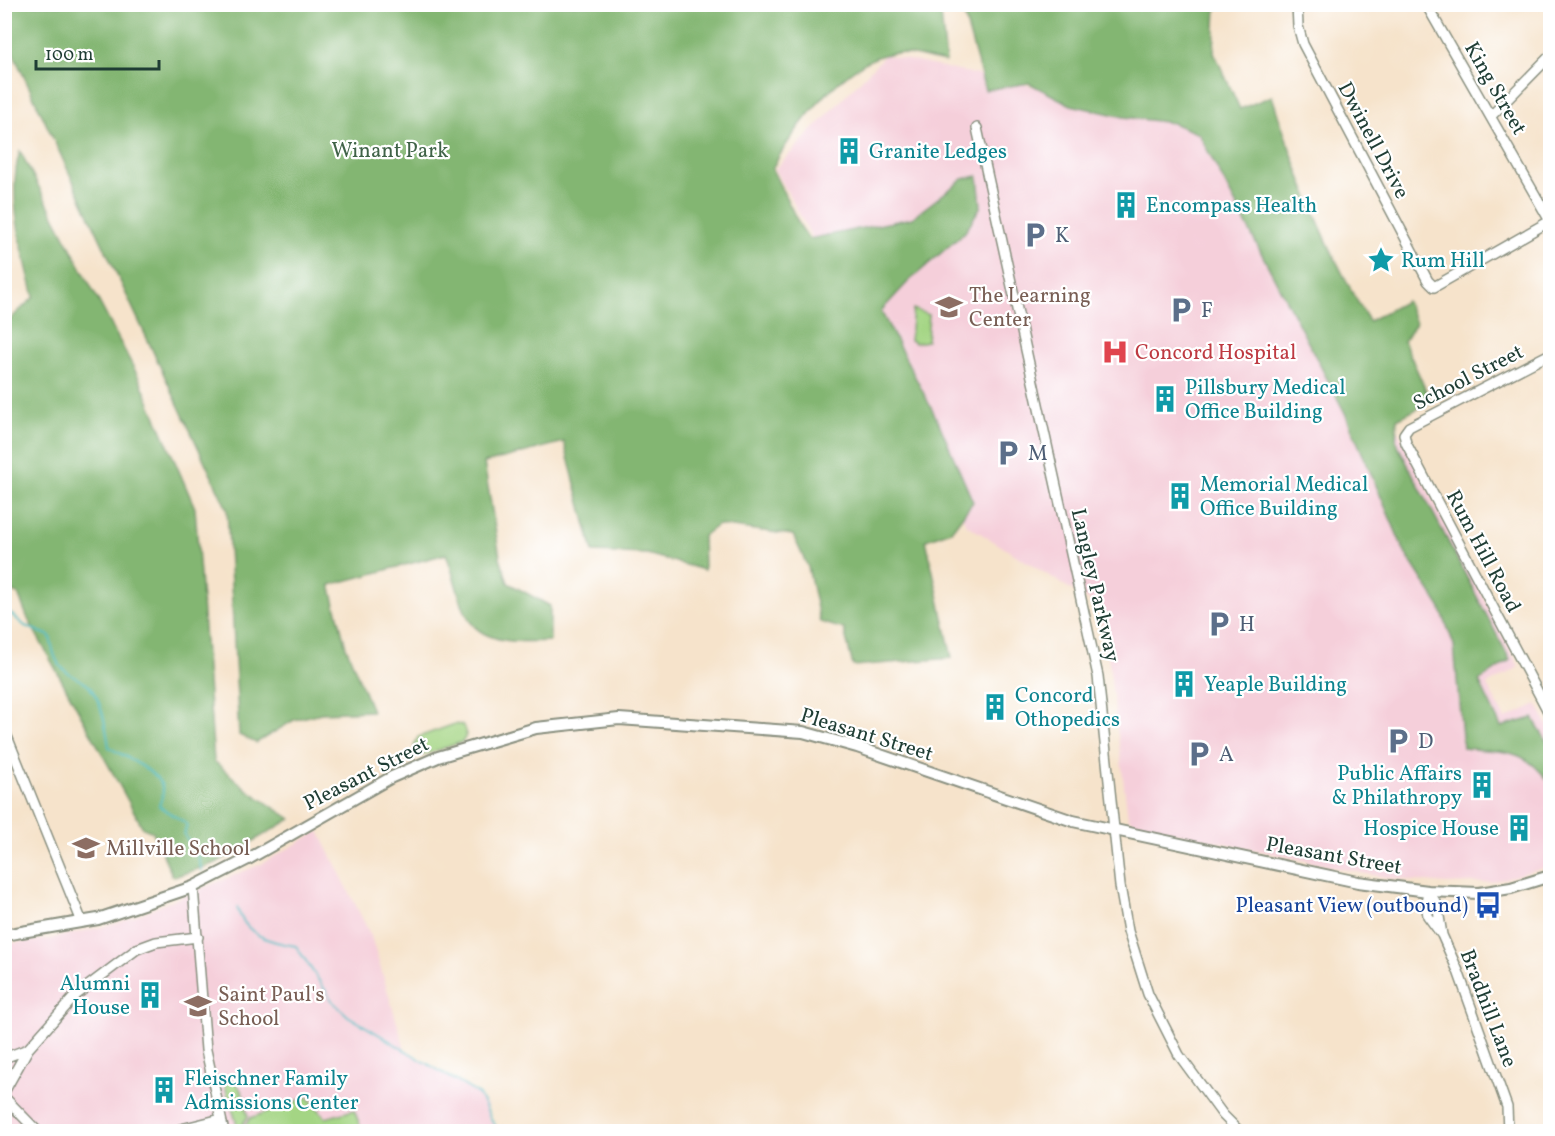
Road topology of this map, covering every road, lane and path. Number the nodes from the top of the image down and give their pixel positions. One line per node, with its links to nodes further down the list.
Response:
1 (1297, 4): 6 (street, Dwinell Drive)
2 (1426, 4): 4 (street, King Street)
3 (1551, 56): 4 (street)
4 (1492, 115): 6 (street, King Street)
5 (977, 128): 11 (street, Langley Parkway)
6 (1550, 221)
7 (1551, 354): 8 (street, School Street)
8 (1404, 434): 9 (street, Rum Hill Road)
9 (1550, 714)
10 (4, 729): 15 (street)
11 (1113, 828): 13 (main road, Pleasant Street); 14 (main road, Pleasant Street); 26 (street, Langley Parkway)
12 (1551, 876): 14 (main road, Pleasant Street)
13 (193, 887): 15 (main road, Pleasant Street); 17 (street)
14 (1428, 891): 27 (street, Bradhill Lane)
15 (82, 922): 16 (main road, Pleasant Street)
16 (4, 935)
17 (198, 937): 18 (street); 22 (street)
18 (28, 1049): 19 (street); 20 (street)
19 (4, 1058)
20 (4, 1092)
21 (4, 1097): 23 (street)
22 (221, 1119): 24 (street); 25 (street)
23 (38, 1131)
24 (169, 1131)
25 (224, 1131)
26 (1240, 1131)
27 (1508, 1131)

